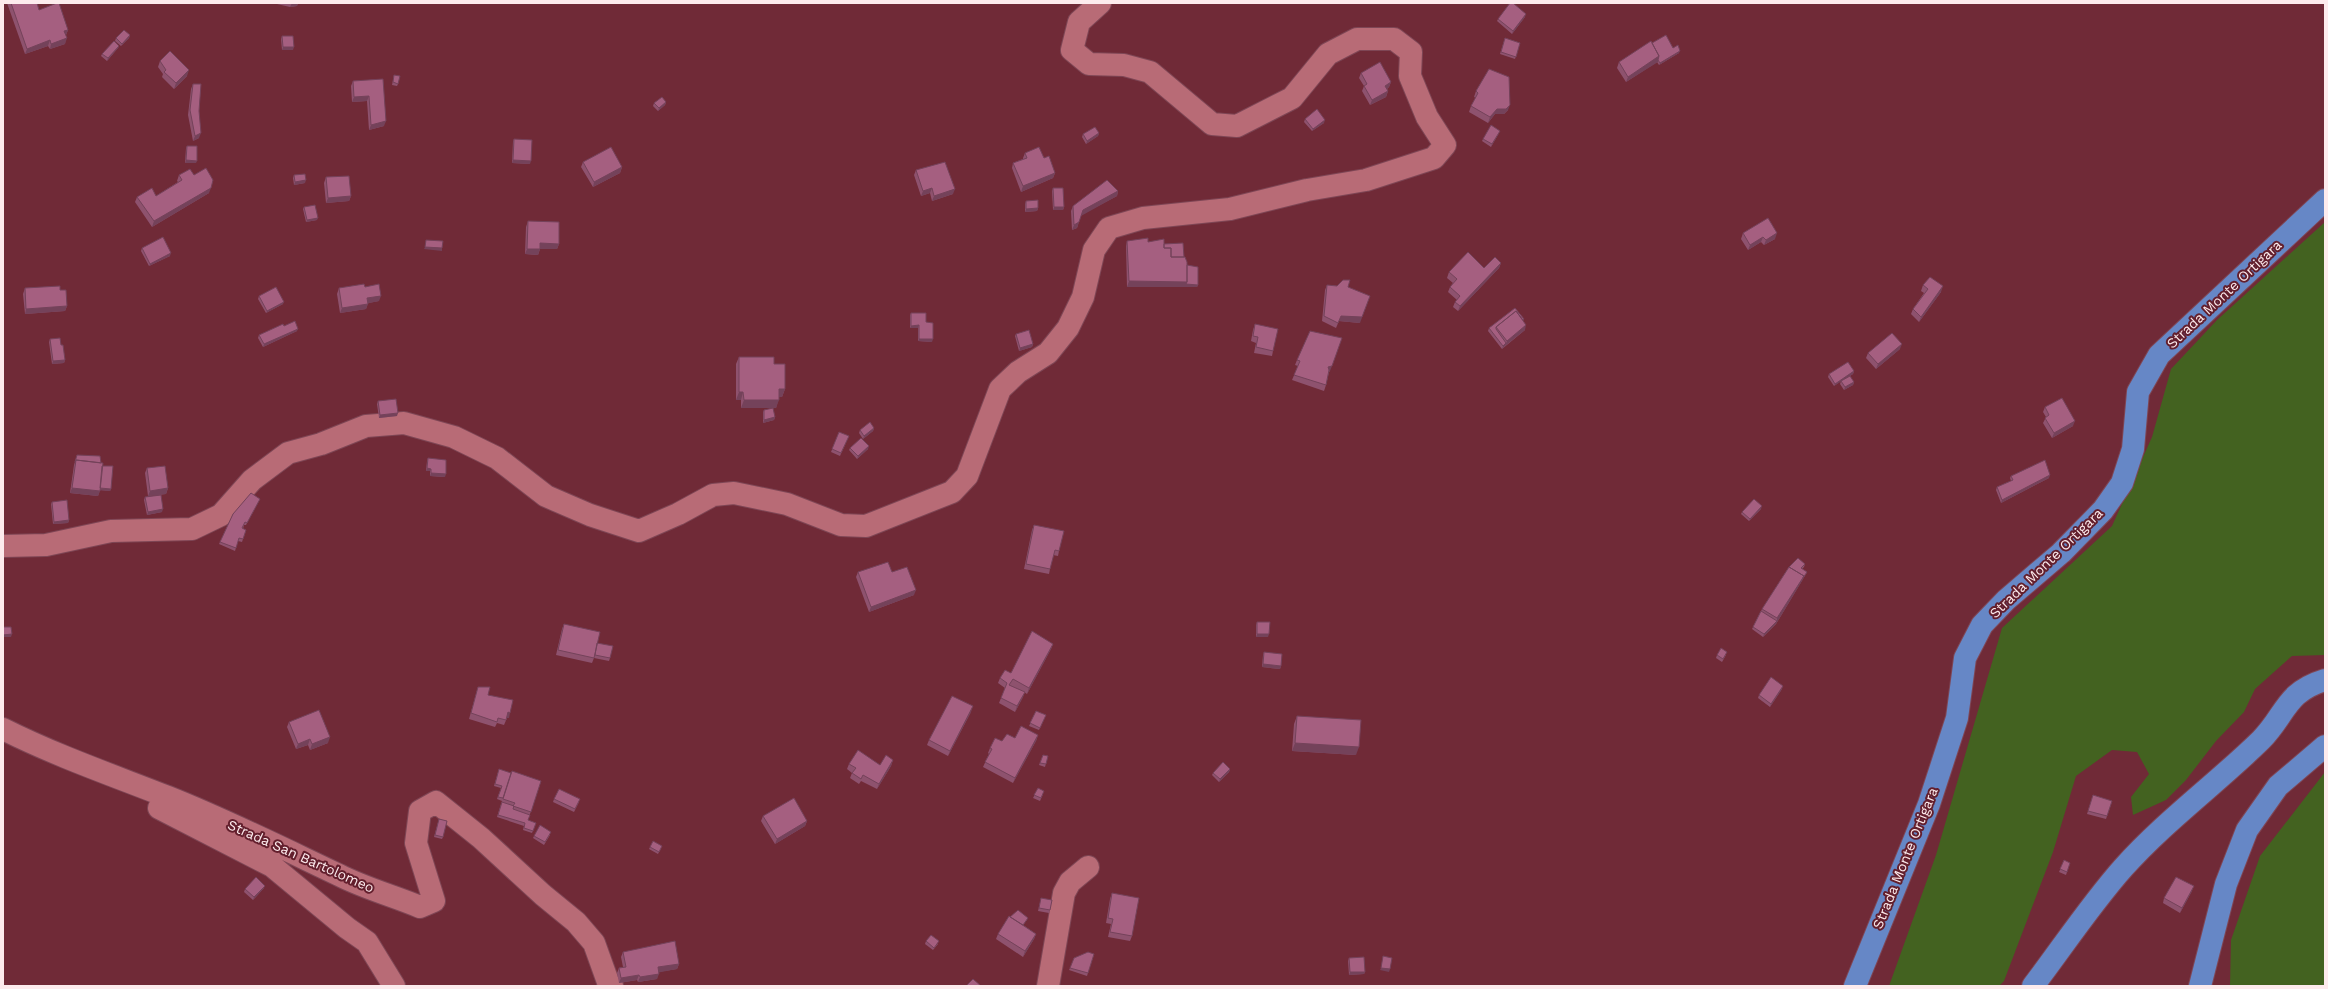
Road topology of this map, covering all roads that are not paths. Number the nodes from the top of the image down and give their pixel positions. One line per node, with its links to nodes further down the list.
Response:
1 (1100, 3): 3 (street)
2 (2325, 200): 12 (main road, Strada Monte Ortigara)
3 (3, 546)
4 (2325, 680): 13 (main road)
5 (3, 729): 7 (street, Strada San Bartolomeo)
6 (2325, 746): 14 (main road)
7 (124, 782): 9 (street); 10 (street, Strada San Bartolomeo)
8 (1088, 867): 11 (street)
9 (394, 986)
10 (612, 986)
11 (1048, 986)
12 (1855, 986)
13 (2033, 986)
14 (2200, 986)

